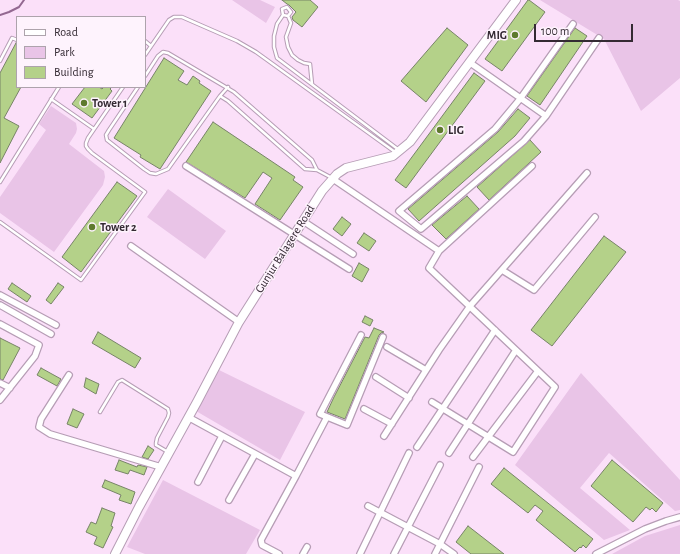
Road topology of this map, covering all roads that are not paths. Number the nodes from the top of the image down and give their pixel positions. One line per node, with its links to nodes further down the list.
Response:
1 (516, 0): 11 (street, Gunjur Balagere Road)
2 (282, 15): 3 (lane); 3 (lane); 13 (lane)
3 (288, 16): 13 (lane)
4 (573, 24): 20 (street)
5 (599, 38): 21 (street)
6 (16, 40): 10 (lane)
7 (146, 42): 8 (lane)
8 (151, 46): 9 (lane); 23 (lane)
9 (146, 54)
10 (0, 61)
11 (469, 62): 20 (street); 23 (street, Gunjur Balagere Road)
12 (146, 74): 17 (lane)
13 (312, 84): 23 (lane)
14 (57, 88): 19 (lane)
15 (122, 88): 22 (lane)
16 (137, 88): 18 (lane)
17 (228, 88): 18 (lane); 26 (lane)
18 (220, 96): 26 (lane)
19 (51, 99): 22 (lane); 29 (lane)
20 (520, 99): 21 (street); 21 (street)
21 (546, 116)
22 (94, 129): 32 (lane)
23 (398, 152): 28 (street, Gunjur Balagere Road)
24 (186, 166): 33 (street)
25 (532, 166): 35 (street)
26 (317, 170): 28 (lane)
27 (587, 173): 38 (street)
28 (333, 179): 31 (street, Gunjur Balagere Road); 35 (street)
29 (0, 182)
30 (595, 218): 38 (street)
31 (303, 221): 33 (street, Gunjur Balagere Road); 36 (street)
32 (0, 222)
33 (294, 234): 37 (street); 42 (street, Gunjur Balagere Road)
34 (131, 246): 42 (street)
35 (439, 251): 41 (street)
36 (353, 254)
37 (349, 270)
38 (502, 270): 41 (street)
39 (0, 295): 44 (street)
40 (0, 306): 46 (street)
41 (470, 306): 45 (street); 51 (street)
42 (239, 322): 63 (street, Gunjur Balagere Road)
43 (0, 324): 56 (street)
44 (56, 325)
45 (495, 330): 50 (street); 61 (street)
46 (51, 334)
47 (361, 335): 64 (street)
48 (383, 337): 64 (street)
49 (387, 347): 51 (street)
50 (516, 350): 52 (street); 66 (street)
51 (426, 370): 57 (street)
52 (538, 371): 69 (street); 69 (street)
53 (69, 375): 77 (street)
54 (376, 377): 57 (street)
55 (0, 383): 56 (street)
56 (10, 388): 58 (street)
57 (409, 398): 65 (street)
58 (0, 400)
59 (432, 402): 61 (street)
60 (364, 409): 65 (street)
61 (443, 409): 66 (street); 70 (street)
62 (100, 412): 71 (lane)
63 (188, 417): 67 (street); 71 (street, Gunjur Balagere Road)
64 (327, 417): 79 (street)
65 (392, 424): 68 (street)
66 (468, 424): 69 (street); 73 (street)
67 (222, 436): 74 (street); 80 (street)
68 (384, 436)
69 (488, 437): 75 (street)
70 (417, 447)
71 (169, 452): 77 (street, Gunjur Balagere Road)
72 (409, 453): 83 (street)
73 (449, 453)
74 (255, 454): 79 (street); 81 (street)
75 (473, 457)
76 (440, 465): 85 (street)
77 (161, 466): 89 (street, Gunjur Balagere Road)
78 (480, 467): 86 (street)
79 (296, 476): 88 (street)
80 (198, 482)
81 (229, 500)
82 (368, 506): 83 (street)
83 (380, 512): 85 (street); 92 (street)
84 (680, 517): 96 (street)
85 (408, 527): 86 (street); 93 (street)
86 (440, 544): 94 (street); 95 (street)
87 (307, 547): 91 (street)
88 (269, 552): 90 (street)
89 (115, 554)
90 (279, 554)
91 (303, 554)
92 (360, 554)
93 (394, 554)
94 (435, 554)
95 (454, 554)
96 (596, 554)

